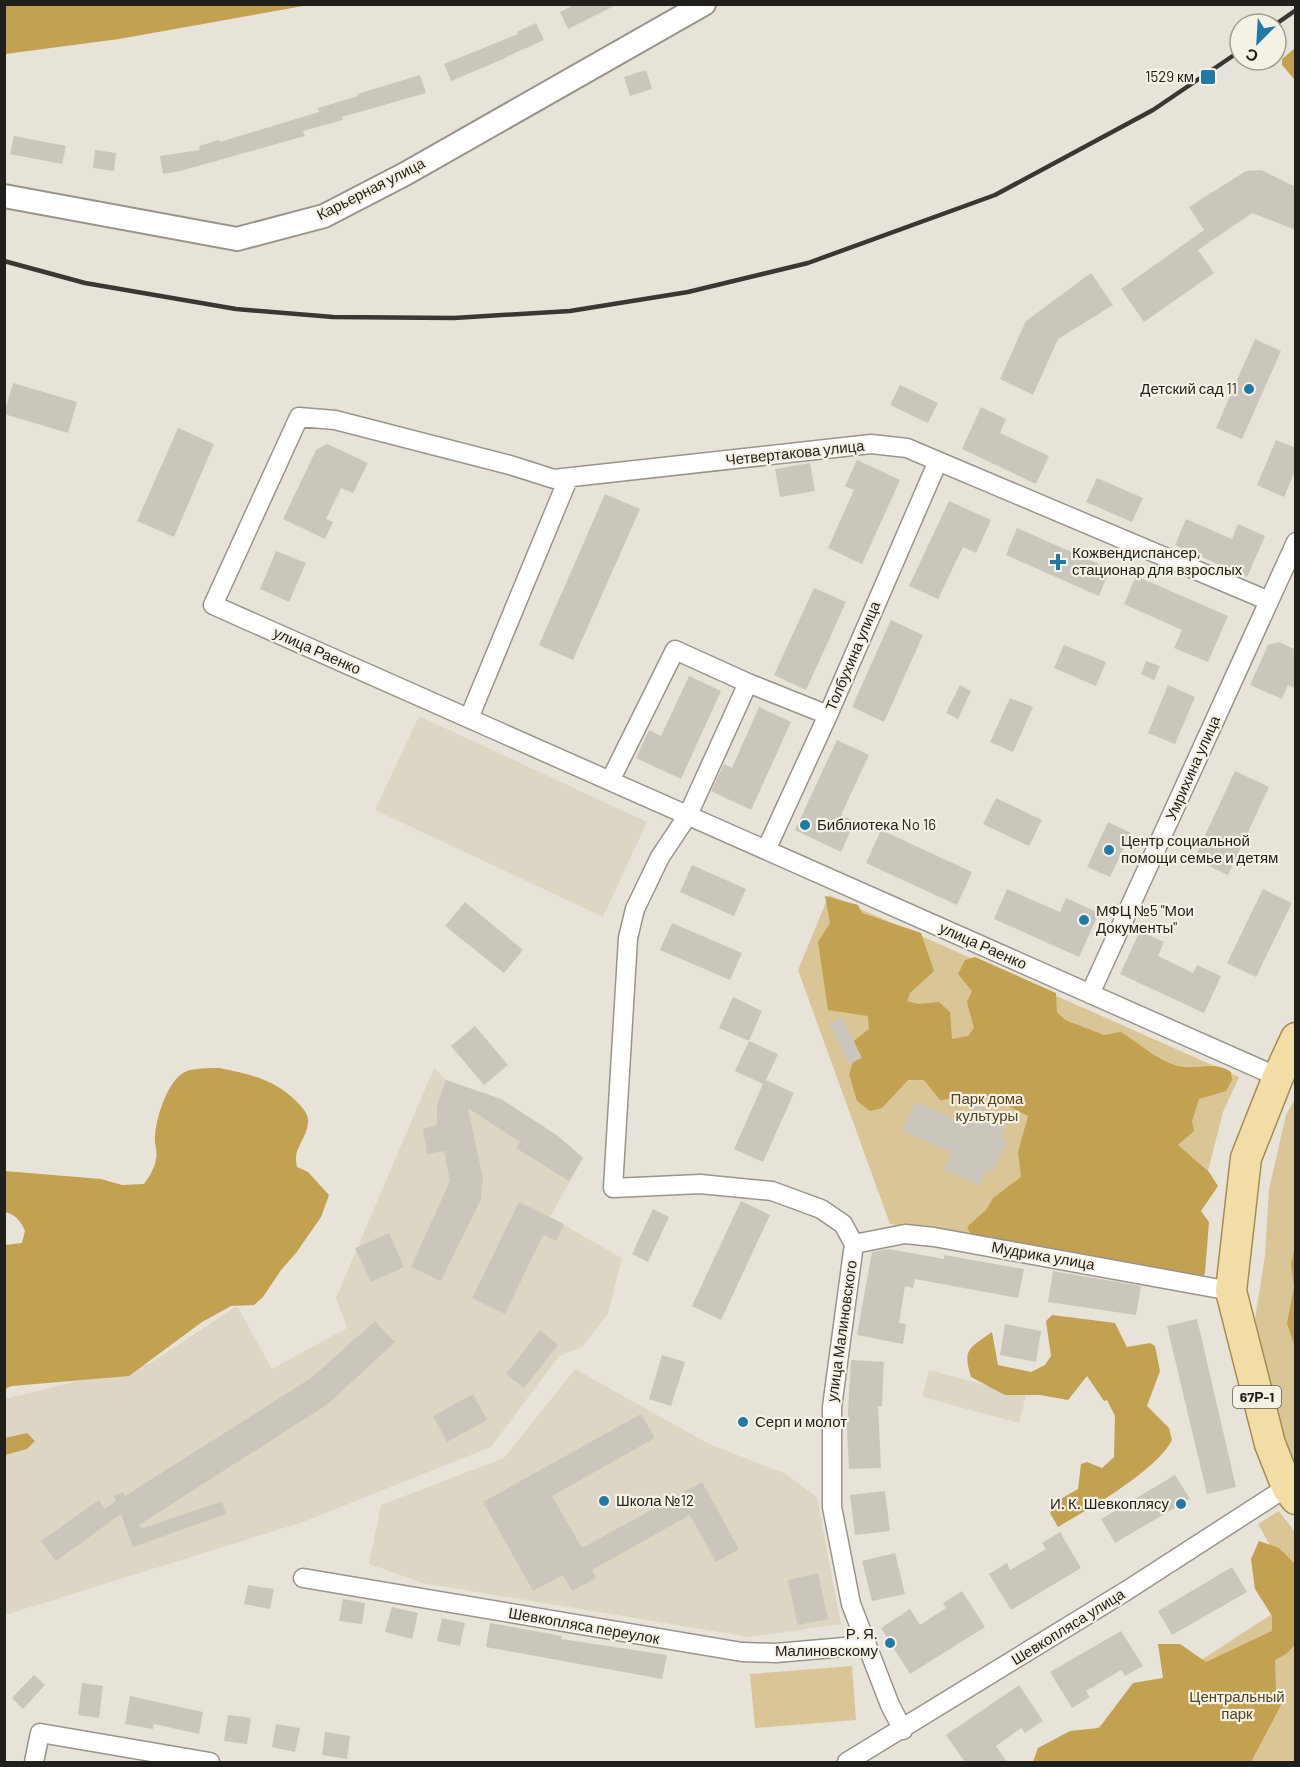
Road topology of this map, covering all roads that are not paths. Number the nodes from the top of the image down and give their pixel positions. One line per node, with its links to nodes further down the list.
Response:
1 (704, 4): 2 (street, Карьерная улица)
2 (4, 196)
3 (299, 417): 5 (street, Четвертакова улица); 10 (street, улица Раенко)
4 (938, 461): 5 (street, Четвертакова улица); 7 (street, Четвертакова улица); 9 (street, Толбухина улица)
5 (568, 479): 10 (street)
6 (1296, 542): 7 (street, Умрихина улица)
7 (1269, 601): 14 (street, Умрихина улица)
8 (748, 683): 9 (street); 11 (street); 12 (street)
9 (828, 715): 13 (street, Толбухина улица)
10 (470, 718): 11 (street, улица Раенко)
11 (610, 781): 12 (street, улица Раенко)
12 (688, 815): 13 (street, улица Раенко); 17 (street, улица Малиновского)
13 (766, 850): 14 (street, улица Раенко)
14 (1090, 994): 16 (street, улица Раенко)
15 (1296, 1038): 16 (main road, 67Р-1)
16 (1278, 1077): 18 (main road, 67Р-1)
17 (854, 1244): 18 (street, Мудрика улица); 21 (street, улица Малиновского)
18 (1231, 1291): 19 (main road, 67Р-1)
19 (1291, 1493): 22 (street, Шевкопляса улица)
20 (303, 1578): 21 (street, Шевкопляса переулок)
21 (867, 1645): 22 (street, улица Малиновского)
22 (903, 1730): 25 (street, Шевкопляса улица)
23 (34, 1762): 24 (street)
24 (210, 1762)
25 (847, 1762)

